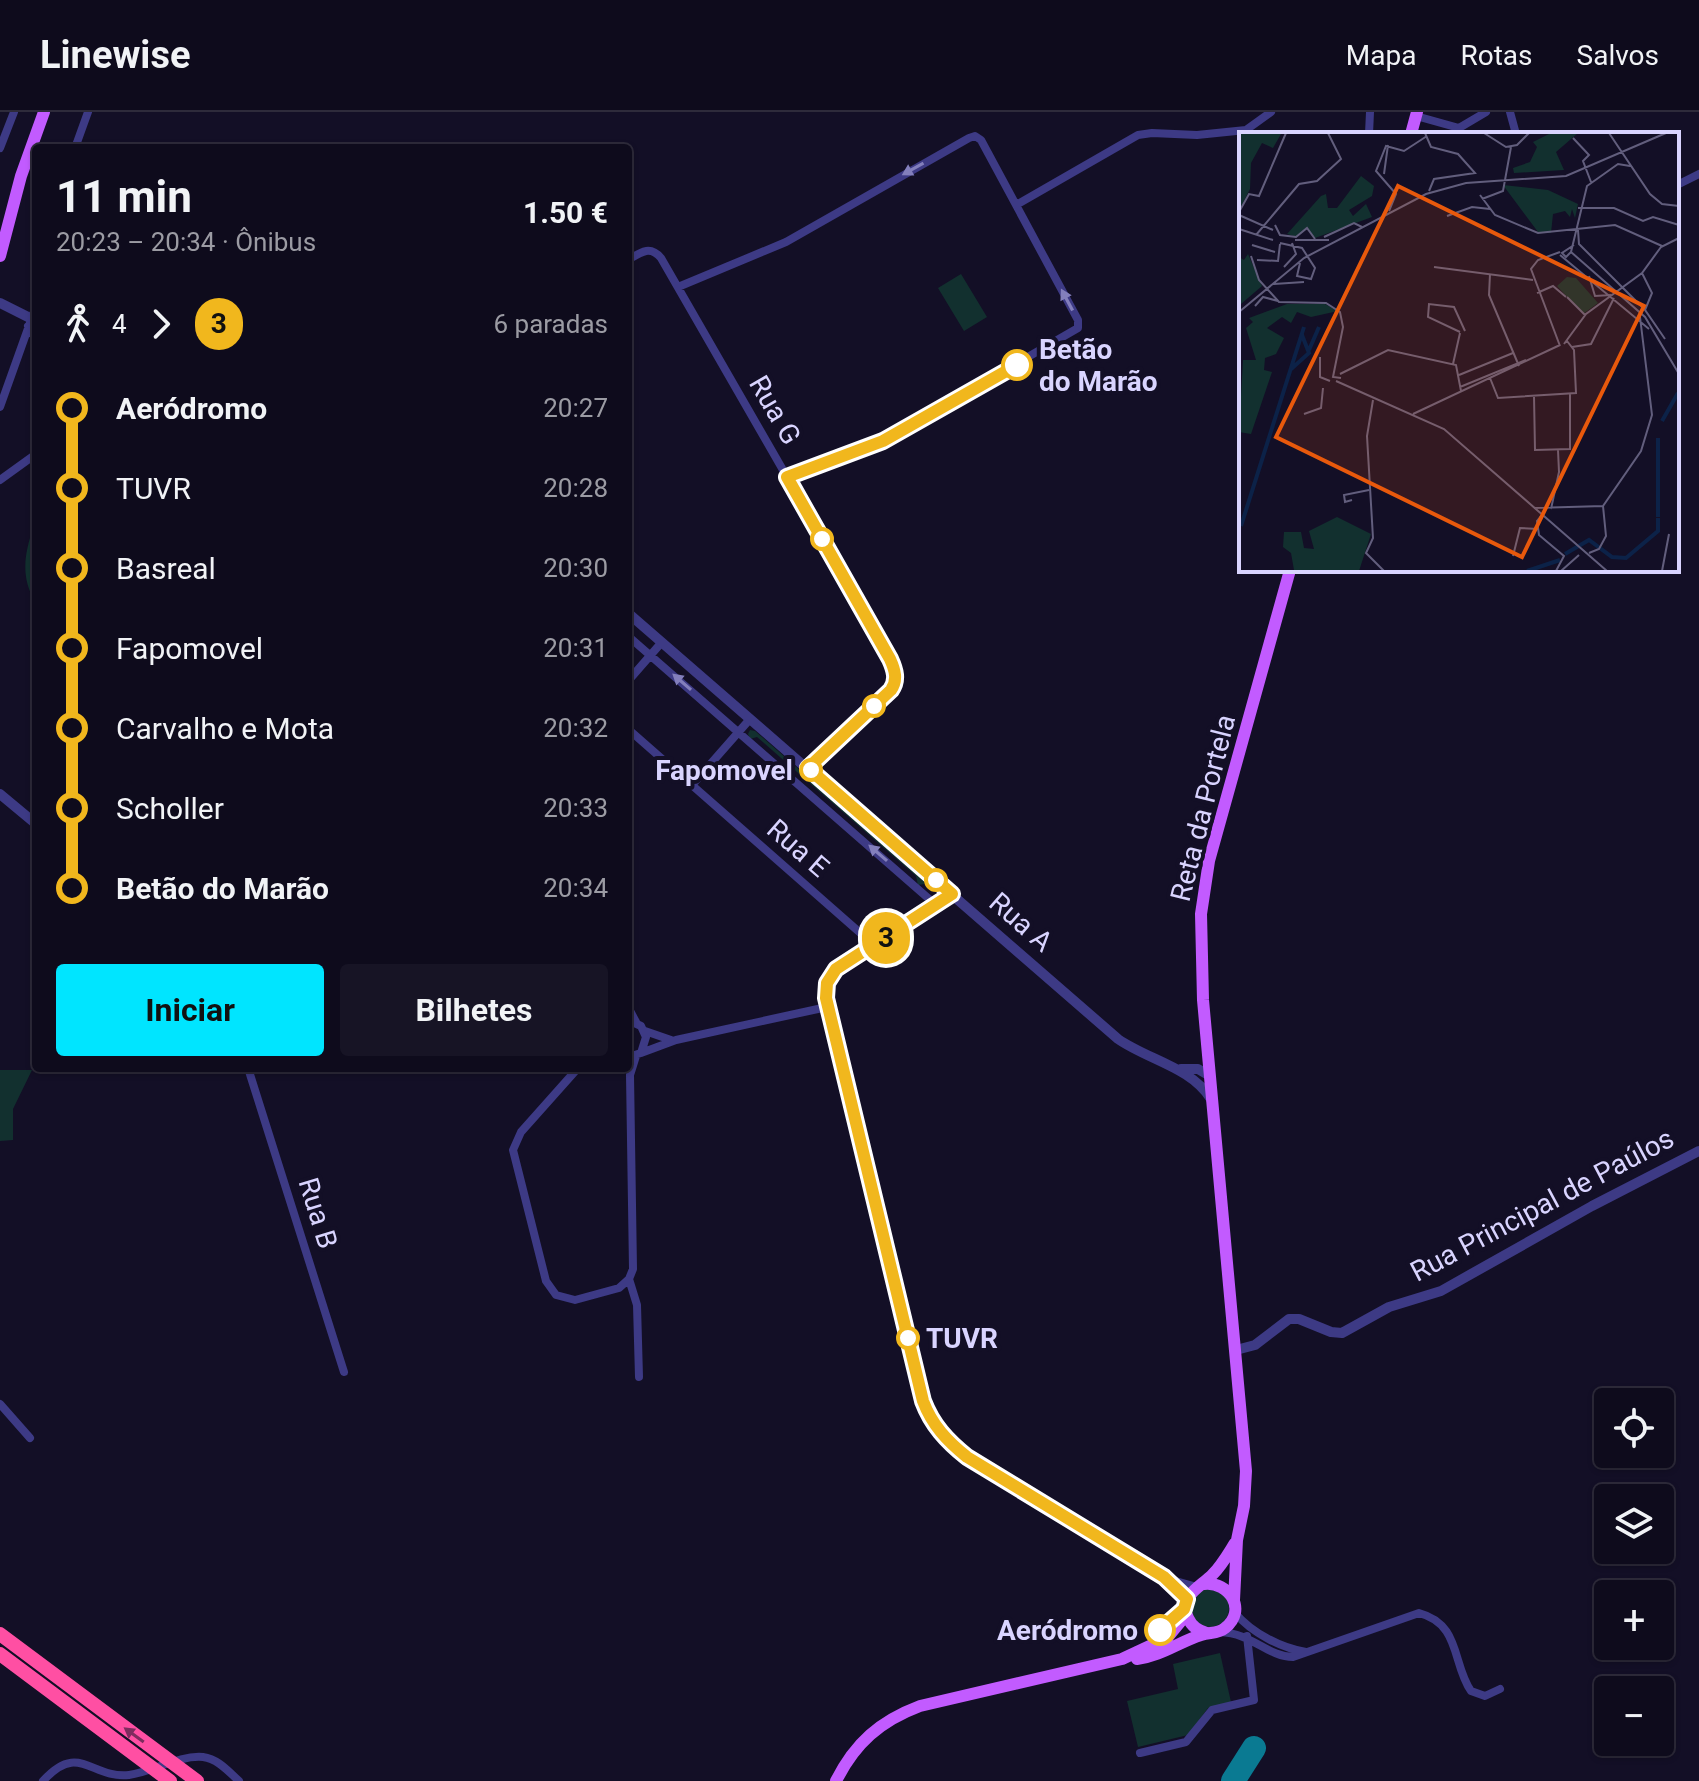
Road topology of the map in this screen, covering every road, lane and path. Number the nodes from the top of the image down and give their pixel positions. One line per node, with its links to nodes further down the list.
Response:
1 (14, 112): 14 (street)
2 (44, 112): 11 (main road)
3 (88, 112): 12 (street)
4 (1271, 112): 17 (street)
5 (1370, 112): 9 (street)
6 (1486, 112): 8 (street)
7 (1510, 112): 10 (street)
8 (1417, 114)
9 (1369, 132)
10 (1515, 132)
11 (32, 144)
12 (76, 144)
13 (32, 145): 18 (main road)
14 (0, 148)
15 (1699, 174): 16 (street)
16 (1679, 184)
17 (1016, 205): 20 (street, one-way to 20); 25 (street, one-way to 17)
18 (0, 256)
19 (632, 258): 20 (street, Rua G)
20 (678, 287): 25 (street, Rua G)
21 (0, 303): 22 (street)
22 (30, 320): 23 (street)
23 (0, 407)
24 (32, 457): 26 (street)
25 (787, 477): 36 (street, Rua G)
26 (0, 480)
27 (1289, 572): 48 (main road, Reta da Portela)
28 (632, 616): 30 (street, Rua A)
29 (632, 639): 31 (street)
30 (662, 642): 31 (street); 33 (street, Rua A)
31 (650, 655): 32 (street); 34 (street, one-way to 31)
32 (632, 676)
33 (750, 719): 34 (street); 36 (street, Rua A)
34 (739, 731): 37 (street); 41 (street, one-way to 34)
35 (632, 732): 37 (street, Rua E)
36 (808, 768): 40 (street, Rua A)
37 (692, 785): 42 (street, Rua E)
38 (0, 794): 39 (street)
39 (32, 821)
40 (952, 894): 41 (street); 52 (street, Rua A)
41 (936, 905): 42 (street)
42 (874, 945): 43 (street)
43 (827, 1007): 46 (street); 63 (street)
44 (632, 1021): 45 (street)
45 (645, 1031): 46 (street); 47 (street)
46 (676, 1040): 47 (street)
47 (635, 1055)
48 (1209, 1058): 52 (street); 53 (main road, Reta da Portela)
49 (249, 1072): 58 (street, Rua B)
50 (574, 1072): 56 (street)
51 (628, 1072): 56 (street)
52 (1189, 1073): 53 (street); 54 (street)
53 (1210, 1076): 54 (main road, Reta da Portela)
54 (1213, 1106): 57 (main road, Reta da Portela)
55 (1699, 1151): 57 (street, Rua Principal de Paúlos)
56 (629, 1279): 59 (street)
57 (1236, 1350): 62 (main road, Reta da Portela)
58 (344, 1372)
59 (639, 1377)
60 (0, 1404): 61 (street)
61 (30, 1438)
62 (1237, 1540): 64 (main road); 66 (main road, Reta da Portela)
63 (1164, 1577): 64 (street); 65 (street)
64 (1200, 1585): 65 (main road); 66 (main road)
65 (1187, 1599): 67 (main road)
66 (1234, 1606): 68 (main road); 71 (street)
67 (1186, 1615): 68 (main road); 73 (main road)
68 (1213, 1632): 70 (street); 73 (main road)
69 (0, 1634): 78 (highway, one-way to 69, bridge)
70 (1247, 1636): 71 (street); 75 (street)
71 (1306, 1652): 74 (street)
72 (0, 1654): 77 (highway, bridge)
73 (1122, 1659): 80 (main road)
74 (1500, 1689)
75 (1140, 1753)
76 (43, 1781): 79 (street)
77 (170, 1781)
78 (197, 1781)
79 (239, 1781)
80 (836, 1781)

